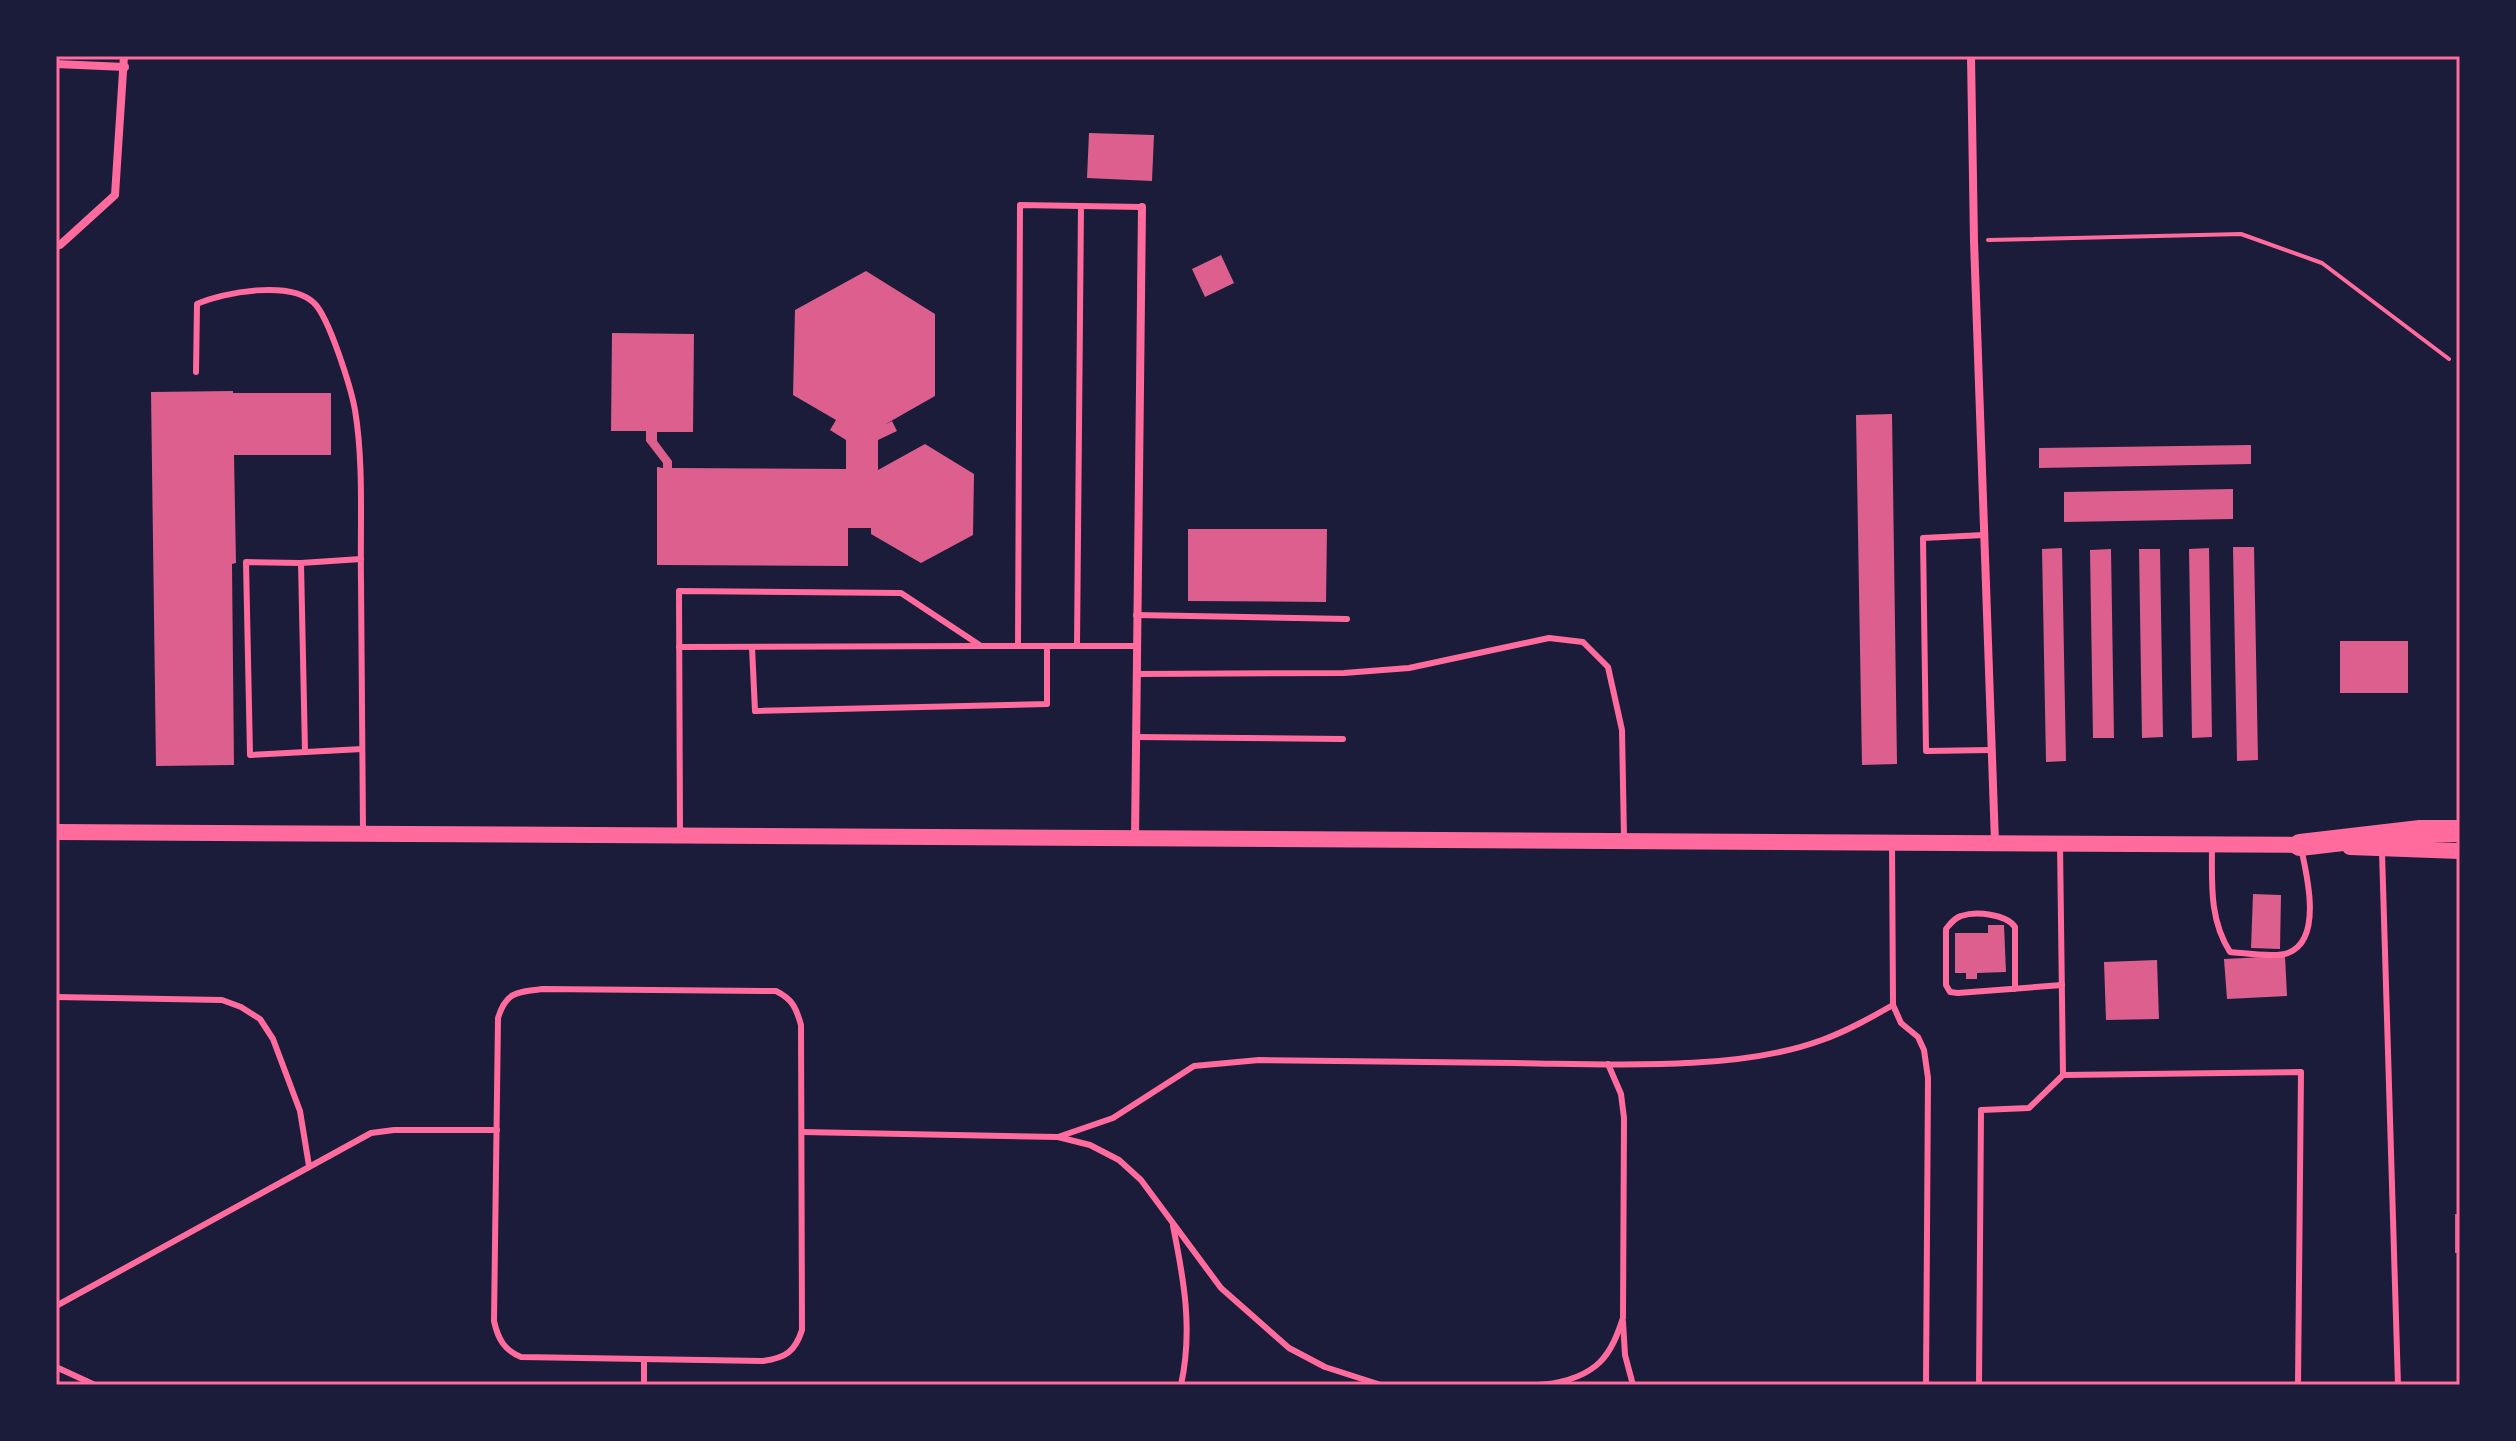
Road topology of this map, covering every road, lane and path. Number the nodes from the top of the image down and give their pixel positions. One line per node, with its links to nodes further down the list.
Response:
1 (124, 56): 4 (street)
2 (1971, 56): 7 (street)
3 (56, 64): 4 (street)
4 (125, 67): 8 (street)
5 (1081, 206): 6 (lane); 17 (lane); 19 (lane)
6 (1142, 207): 14 (street)
7 (1974, 241): 9 (path); 11 (street)
8 (56, 245)
9 (2449, 359)
10 (196, 372): 12 (lane)
11 (1984, 535): 27 (street); 27 (lane)
12 (361, 559): 13 (lane); 26 (lane)
13 (301, 563): 28 (lane); 28 (lane)
14 (1136, 615): 15 (lane); 20 (street)
15 (1347, 619)
16 (981, 646): 17 (lane); 21 (lane); 22 (lane)
17 (1018, 646): 18 (lane)
18 (1047, 646): 19 (lane); 22 (lane)
19 (1077, 646): 20 (lane)
20 (1136, 646): 23 (street)
21 (679, 647): 22 (lane); 32 (lane)
22 (752, 647)
23 (1136, 674): 24 (street); 34 (lane)
24 (1136, 737): 25 (lane); 33 (street)
25 (1343, 739)
26 (362, 749): 28 (lane); 31 (lane)
27 (1991, 750): 36 (street)
28 (305, 752)
29 (2460, 831): 39 (highway)
30 (56, 832): 31 (main road)
31 (363, 834): 32 (main road)
32 (680, 836): 33 (main road)
33 (1135, 839): 34 (main road)
34 (1624, 841): 35 (main road)
35 (1892, 843): 36 (main road); 45 (lane)
36 (1995, 843): 37 (main road)
37 (2060, 844): 38 (main road); 42 (lane)
38 (2212, 845): 39 (main road); 39 (lane)
39 (2300, 845): 40 (main road)
40 (2382, 848): 41 (main road); 67 (lane)
41 (2460, 851)
42 (2062, 985): 43 (lane); 47 (lane)
43 (2015, 989): 43 (lane)
44 (56, 997): 51 (lane)
45 (1893, 1005): 46 (lane); 64 (lane)
46 (1608, 1064): 50 (lane); 54 (lane)
47 (2063, 1075): 65 (lane); 66 (lane)
48 (497, 1130): 49 (lane); 51 (lane); 55 (lane)
49 (802, 1132): 50 (lane); 55 (lane)
50 (1058, 1137): 52 (lane)
51 (309, 1166): 53 (lane)
52 (1172, 1222): 59 (lane); 60 (lane)
53 (56, 1306)
54 (1623, 1318): 62 (lane); 63 (lane)
55 (644, 1360): 58 (lane)
56 (56, 1367): 57 (lane)
57 (95, 1385)
58 (644, 1385)
59 (1181, 1385)
60 (1381, 1385)
61 (1450, 1385): 62 (lane)
62 (1551, 1385)
63 (1633, 1385)
64 (1926, 1385)
65 (1979, 1385)
66 (2298, 1385)
67 (2398, 1385)

